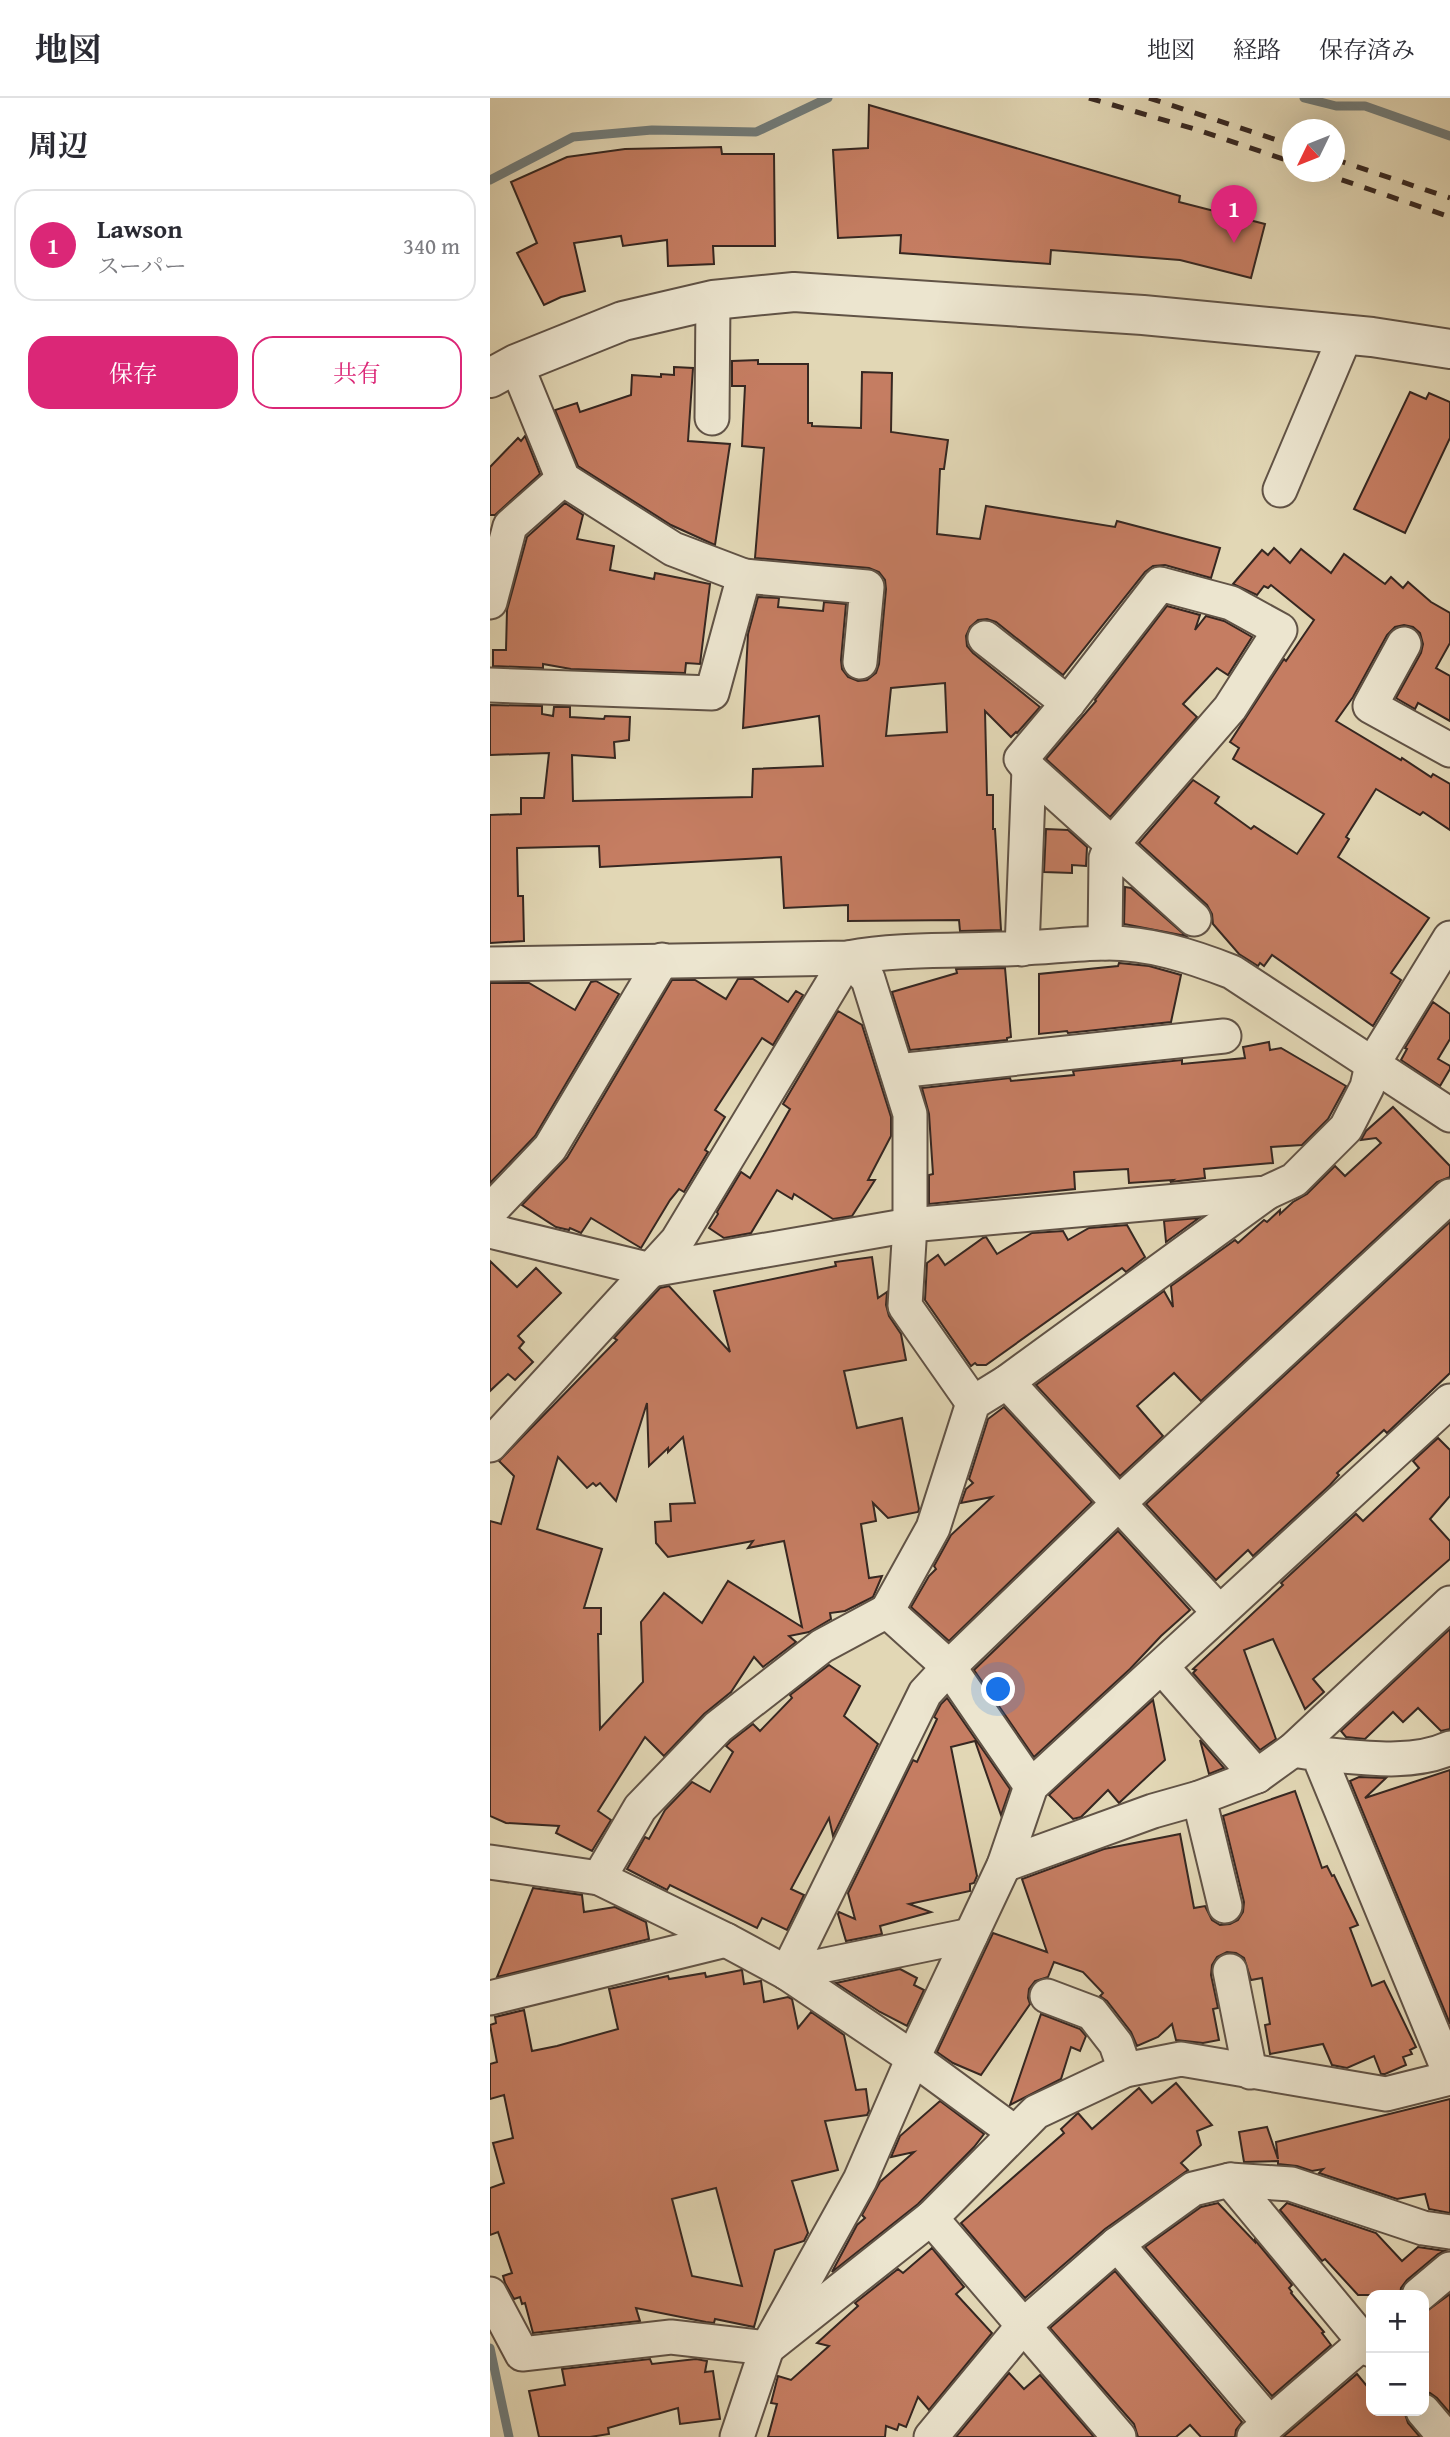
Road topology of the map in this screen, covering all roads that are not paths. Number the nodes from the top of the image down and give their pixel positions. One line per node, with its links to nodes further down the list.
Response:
1 (713, 300): 2 (street); 4 (street); 5 (street)
2 (1346, 334): 3 (street); 7 (street)
3 (1450, 349)
4 (503, 371): 6 (street)
5 (712, 418)
6 (563, 479): 8 (street); 9 (street)
7 (1280, 490)
8 (744, 576): 12 (street); 13 (street)
9 (490, 602)
10 (985, 638): 14 (street)
11 (1404, 644): 15 (street)
12 (860, 662)
13 (490, 685)
14 (1068, 703): 16 (street); 17 (street)
15 (1450, 750)
16 (1030, 769): 17 (street); 21 (street)
17 (1112, 844): 18 (street); 20 (street)
18 (1194, 919)
19 (1450, 938): 26 (street)
20 (1105, 943): 21 (street); 26 (street)
21 (1022, 949): 22 (street)
22 (848, 958): 23 (street); 27 (street); 34 (street)
23 (662, 960): 24 (street); 31 (street)
24 (490, 964)
25 (1224, 1036): 27 (street)
26 (1371, 1065): 28 (street); 29 (street)
27 (897, 1071): 32 (street)
28 (1450, 1115)
29 (1266, 1193): 32 (street); 35 (street)
30 (1450, 1195): 39 (street)
31 (490, 1211)
32 (910, 1225): 34 (street); 37 (street)
33 (490, 1231): 34 (street)
34 (651, 1270): 38 (street)
35 (1007, 1382): 37 (street); 39 (street)
36 (1450, 1401): 42 (street)
37 (973, 1403): 41 (street)
38 (490, 1445)
39 (1120, 1502): 42 (street); 43 (street)
40 (1450, 1603): 46 (street)
41 (887, 1611): 43 (street); 52 (street)
42 (1219, 1612): 44 (street)
43 (949, 1667): 48 (street); 57 (street)
44 (1162, 1667): 47 (street); 48 (street)
45 (1450, 1748): 46 (street)
46 (1305, 1752): 47 (street); 63 (street)
47 (1257, 1776): 49 (street)
48 (1031, 1786): 51 (street)
49 (1199, 1798): 51 (street); 53 (street)
50 (490, 1862): 52 (street)
51 (1004, 1865): 54 (street)
52 (598, 1878): 55 (street)
53 (1225, 1906)
54 (971, 1935): 57 (street); 60 (street)
55 (726, 1940): 57 (street); 59 (street)
56 (1230, 1971): 62 (street)
57 (788, 1973): 60 (street)
58 (1047, 1996): 61 (street)
59 (490, 1998)
60 (913, 2058): 64 (street); 75 (street)
61 (1125, 2070): 62 (street); 64 (street)
62 (1250, 2072): 63 (street)
63 (1450, 2076)
64 (1014, 2132): 66 (street)
65 (1230, 2180): 67 (street); 68 (street); 73 (street)
66 (931, 2218): 72 (street); 75 (street)
67 (1450, 2232)
68 (1117, 2244): 72 (street); 77 (street)
69 (1450, 2269): 70 (street)
70 (1425, 2290)
71 (490, 2294): 75 (street)
72 (1023, 2326): 79 (street); 80 (street)
73 (1366, 2339)
74 (1366, 2345): 77 (street)
75 (767, 2348): 78 (street)
76 (1427, 2416): 81 (street)
77 (1261, 2430)
78 (737, 2437)
79 (931, 2437)
80 (1119, 2437)
81 (1445, 2437)

